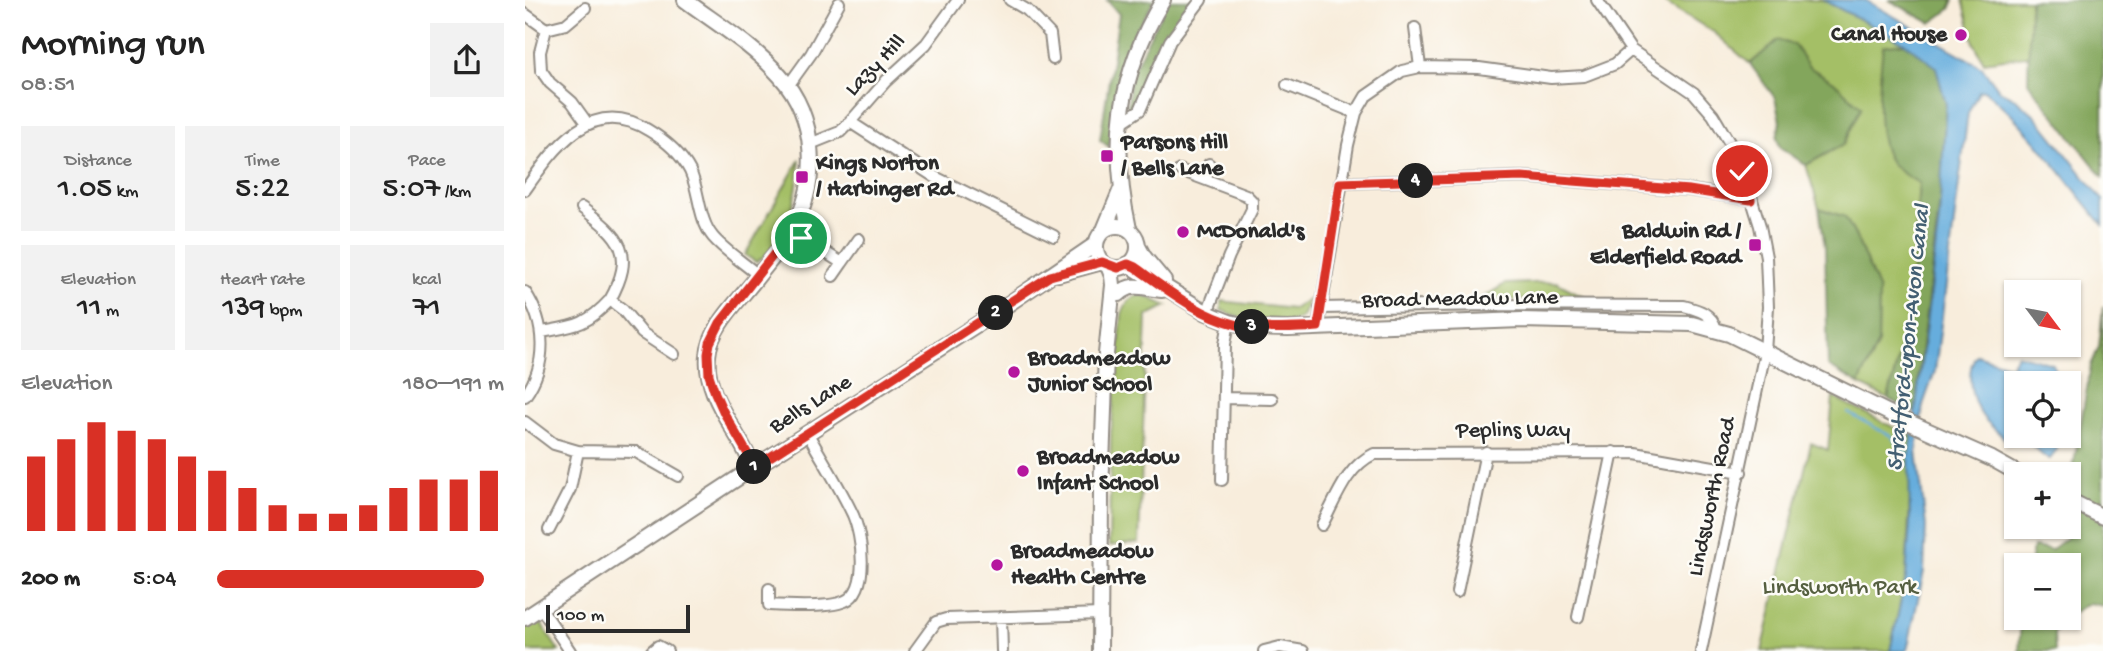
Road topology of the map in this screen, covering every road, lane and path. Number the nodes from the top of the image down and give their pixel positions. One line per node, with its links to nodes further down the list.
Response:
1 (958, 0): 18 (street, Lazy Hill)
2 (1010, 0): 13 (street)
3 (1163, 0): 20 (street)
4 (1201, 0): 20 (street)
5 (1597, 0): 12 (street)
6 (691, 2): 16 (street)
7 (839, 3): 16 (street)
8 (570, 6): 11 (street)
9 (525, 14): 11 (street)
10 (1415, 28): 14 (street)
11 (546, 29): 19 (street)
12 (1631, 50): 14 (street); 28 (street, Lindsworth Road)
13 (1053, 60)
14 (1420, 68): 17 (street)
15 (1287, 85): 17 (street)
16 (788, 86): 21 (street)
17 (1356, 113): 25 (street)
18 (850, 122): 21 (street, Lazy Hill); 33 (street)
19 (587, 123): 27 (street); 40 (street)
20 (1119, 124): 26 (street)
21 (810, 144): 32 (street)
22 (1209, 164): 24 (street)
23 (1180, 170): 24 (street)
24 (1204, 178): 49 (street)
25 (1340, 183): 28 (street); 47 (street)
26 (1122, 187): 30 (street); 31 (street)
27 (525, 190)
28 (1751, 200): 55 (street, Lindsworth Road)
29 (582, 208): 46 (street)
30 (1129, 229): 31 (street); 36 (street)
31 (1104, 230): 35 (street)
32 (792, 231): 37 (street); 40 (street)
33 (1054, 236)
34 (859, 239): 37 (street)
35 (1096, 244): 38 (street); 42 (street, Bells Lane)
36 (1138, 246): 39 (street); 43 (street, Broad Meadow Lane)
37 (842, 263): 41 (street)
38 (1105, 264): 39 (street); 42 (street, Bells Lane); 48 (street)
39 (1127, 265): 43 (street, Broad Meadow Lane); 45 (street)
40 (758, 275): 65 (street)
41 (833, 275)
42 (1050, 276): 60 (street, Bells Lane)
43 (1169, 290): 45 (street, Broad Meadow Lane); 49 (street, Broad Meadow Lane)
44 (525, 292): 53 (street)
45 (1119, 294): 48 (street)
46 (610, 300): 53 (street); 54 (street)
47 (1320, 308): 51 (street); 52 (street, Broad Meadow Lane)
48 (1112, 312): 76 (street)
49 (1207, 313): 50 (street, Broad Meadow Lane)
50 (1229, 322): 51 (street, Broad Meadow Lane); 57 (street)
51 (1318, 327): 52 (street, Broad Meadow Lane)
52 (1716, 329): 55 (street, Broad Meadow Lane)
53 (542, 332): 56 (street)
54 (670, 338)
55 (1765, 352): 64 (street, Broad Meadow Lane); 66 (street, Lindsworth Road)
56 (525, 396)
57 (1225, 398): 58 (street); 67 (street)
58 (1272, 399)
59 (525, 422): 61 (street)
60 (808, 434): 65 (street, Bells Lane); 73 (street)
61 (578, 451): 68 (street); 72 (street)
62 (1486, 452): 63 (street, Peplins Way); 71 (street, Peplins Way); 74 (street)
63 (1613, 452): 66 (street, Peplins Way); 78 (street)
64 (2004, 467)
65 (753, 468): 75 (street, Bells Lane)
66 (1741, 472): 88 (street, Lindsworth Road)
67 (1222, 480)
68 (662, 481)
69 (2081, 506): 70 (street)
70 (2103, 517)
71 (1322, 525)
72 (556, 527)
73 (769, 589)
74 (1457, 592)
75 (541, 608): 79 (street, Bells Lane); 80 (street)
76 (1101, 614): 77 (street); 85 (street)
77 (1001, 617): 83 (street); 84 (street)
78 (1578, 617)
79 (525, 618)
80 (570, 651)
81 (652, 651): 82 (street)
82 (667, 651)
83 (915, 651)
84 (1002, 651)
85 (1100, 651)
86 (1264, 651): 87 (street)
87 (1303, 651)
88 (1701, 651)

